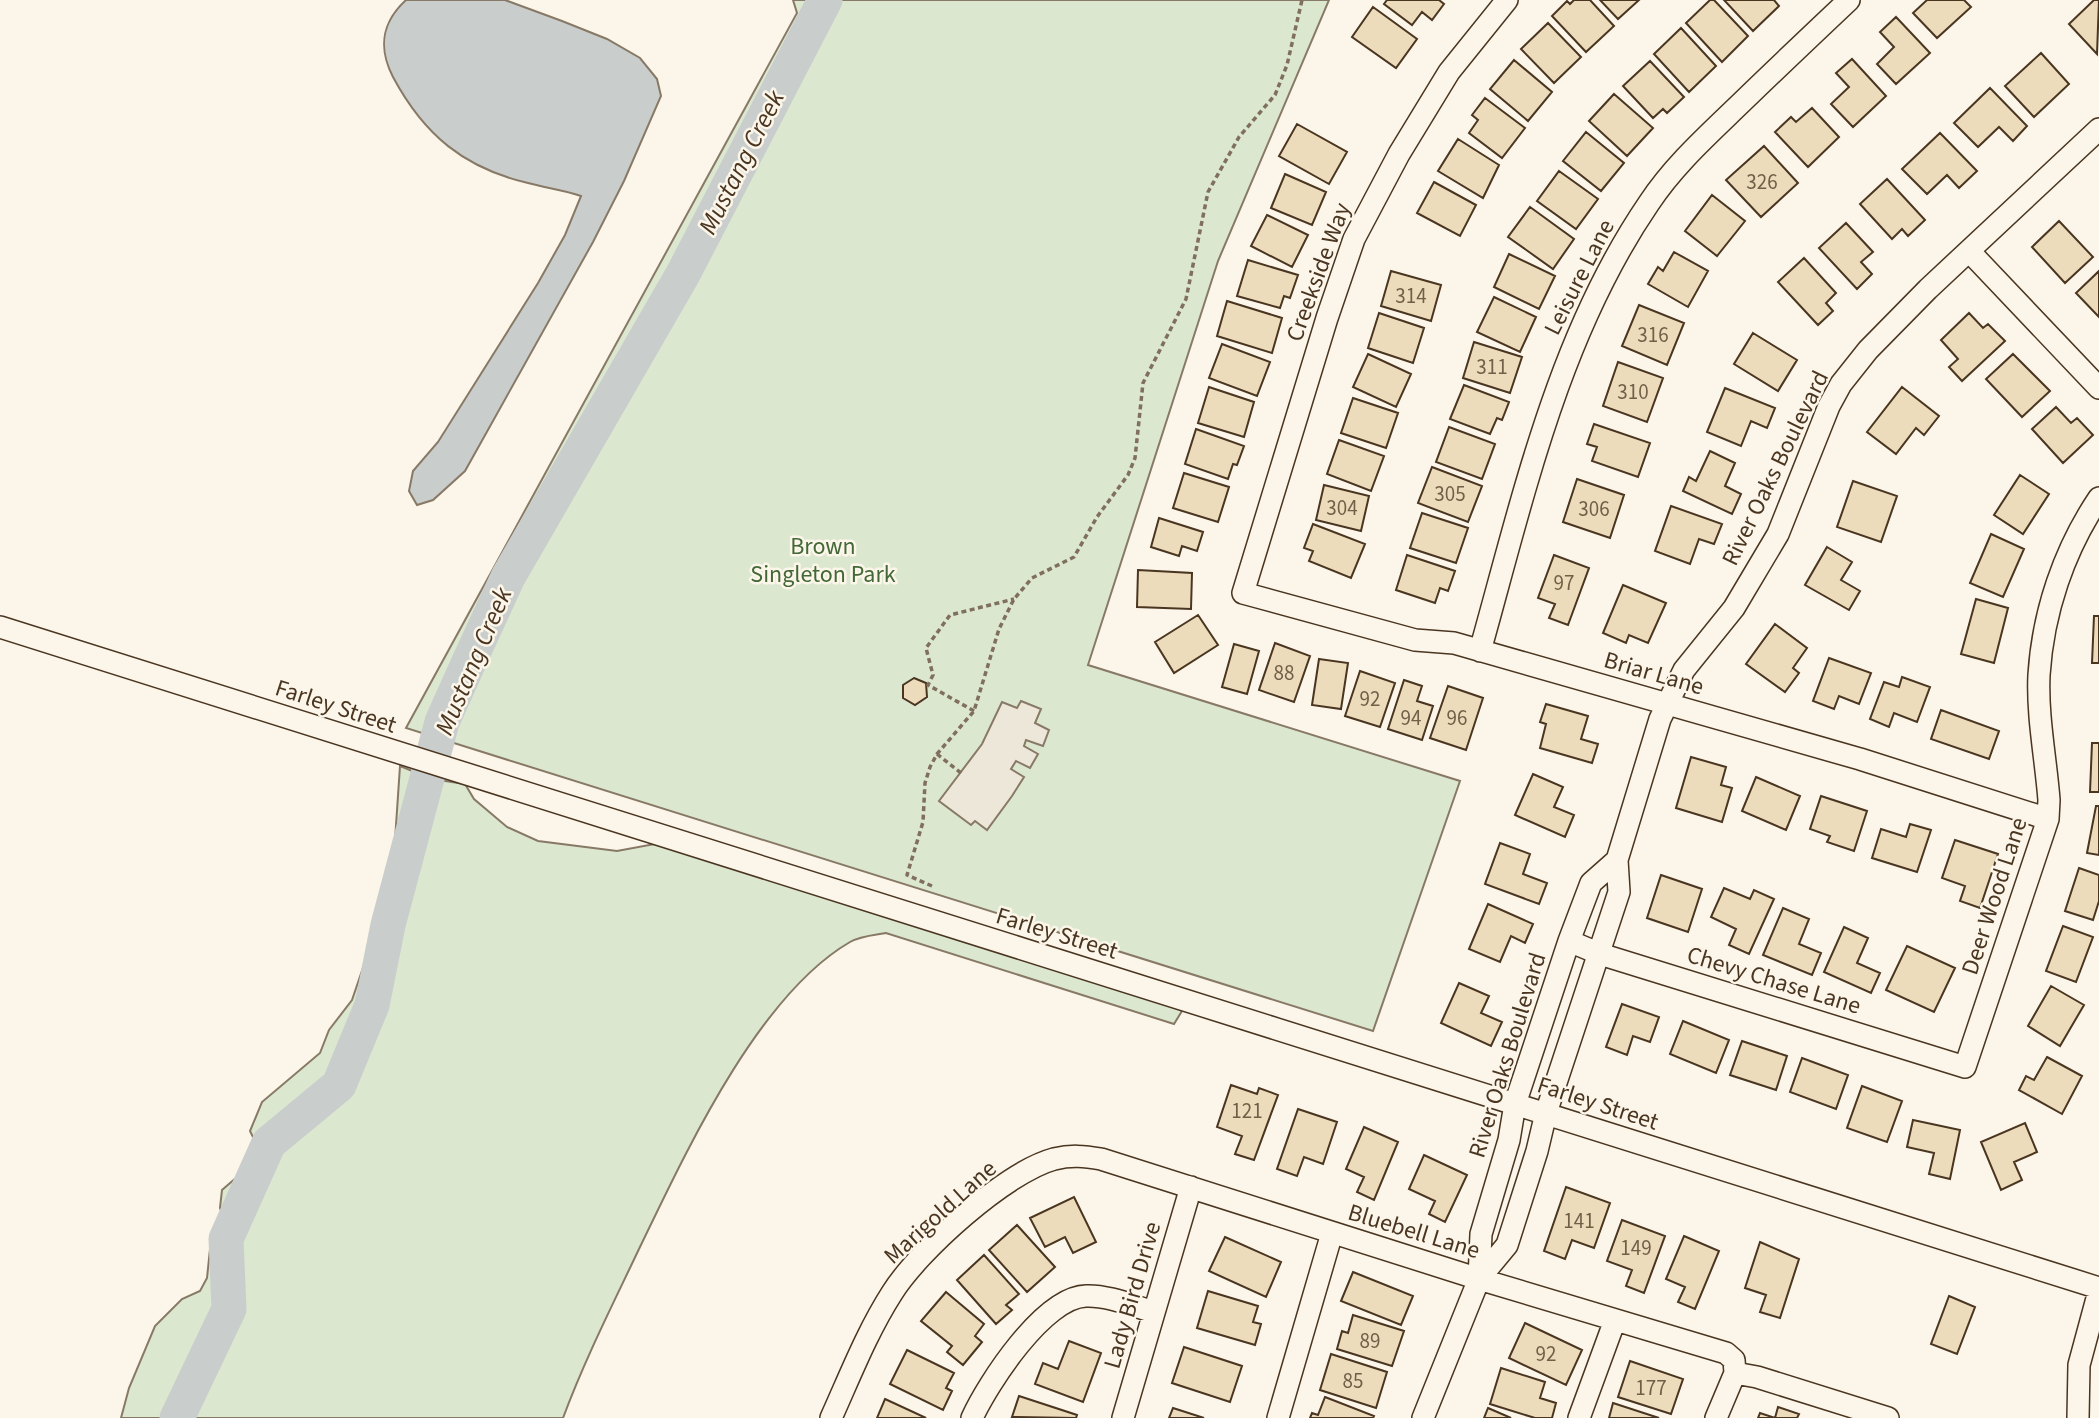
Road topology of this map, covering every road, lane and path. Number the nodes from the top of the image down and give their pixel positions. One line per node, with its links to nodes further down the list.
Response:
1 (1302, 0): 9 (path)
2 (1507, 0): 8 (street, Creekside Way)
3 (1849, 0): 11 (street, Leisure Lane)
4 (2099, 128): 5 (street, River Oaks Boulevard)
5 (1969, 251): 6 (street); 12 (street, River Oaks Boulevard)
6 (2099, 388)
7 (2099, 498): 16 (street, Deer Wood Lane)
8 (1243, 593): 11 (street, Briar Lane)
9 (1014, 599): 13 (path); 13 (path)
10 (0, 627): 22 (street, Farley Street)
11 (1479, 651): 12 (street, Briar Lane)
12 (1666, 704): 16 (street, Briar Lane); 17 (street, River Oaks Boulevard)
13 (974, 711): 14 (path)
14 (937, 754): 15 (path); 18 (path)
15 (961, 773)
16 (2048, 819): 21 (street, Deer Wood Lane)
17 (1617, 860): 19 (street, River Oaks Boulevard); 20 (street, River Oaks Boulevard)
18 (932, 886)
19 (1569, 941): 20 (street, Chevy Chase Lane); 22 (street, River Oaks Boulevard)
20 (1601, 954): 21 (street, Chevy Chase Lane); 23 (street, River Oaks Boulevard)
21 (1965, 1067)
22 (1516, 1104): 23 (street, Farley Street); 27 (street, River Oaks Boulevard)
23 (1546, 1113): 27 (street, River Oaks Boulevard); 28 (street, Farley Street)
24 (1077, 1155): 25 (street, Bluebell Lane); 32 (street, Marigold Lane)
25 (1191, 1187): 26 (street, Bluebell Lane); 29 (street, Lady Bird Drive)
26 (1332, 1233): 27 (street, Bluebell Lane); 35 (street)
27 (1479, 1279): 30 (street, Bluebell Lane); 36 (street, River Oaks Boulevard)
28 (2099, 1290): 40 (street)
29 (1154, 1312): 33 (street); 34 (street, Lady Bird Drive)
30 (1615, 1320): 31 (street, Bluebell Lane); 37 (street)
31 (1734, 1366): 38 (street); 39 (street, Bluebell Lane)
32 (831, 1418)
33 (972, 1418)
34 (1123, 1418)
35 (1278, 1418)
36 (1423, 1418)
37 (1579, 1418)
38 (1716, 1418)
39 (1888, 1418)
40 (2078, 1418)

